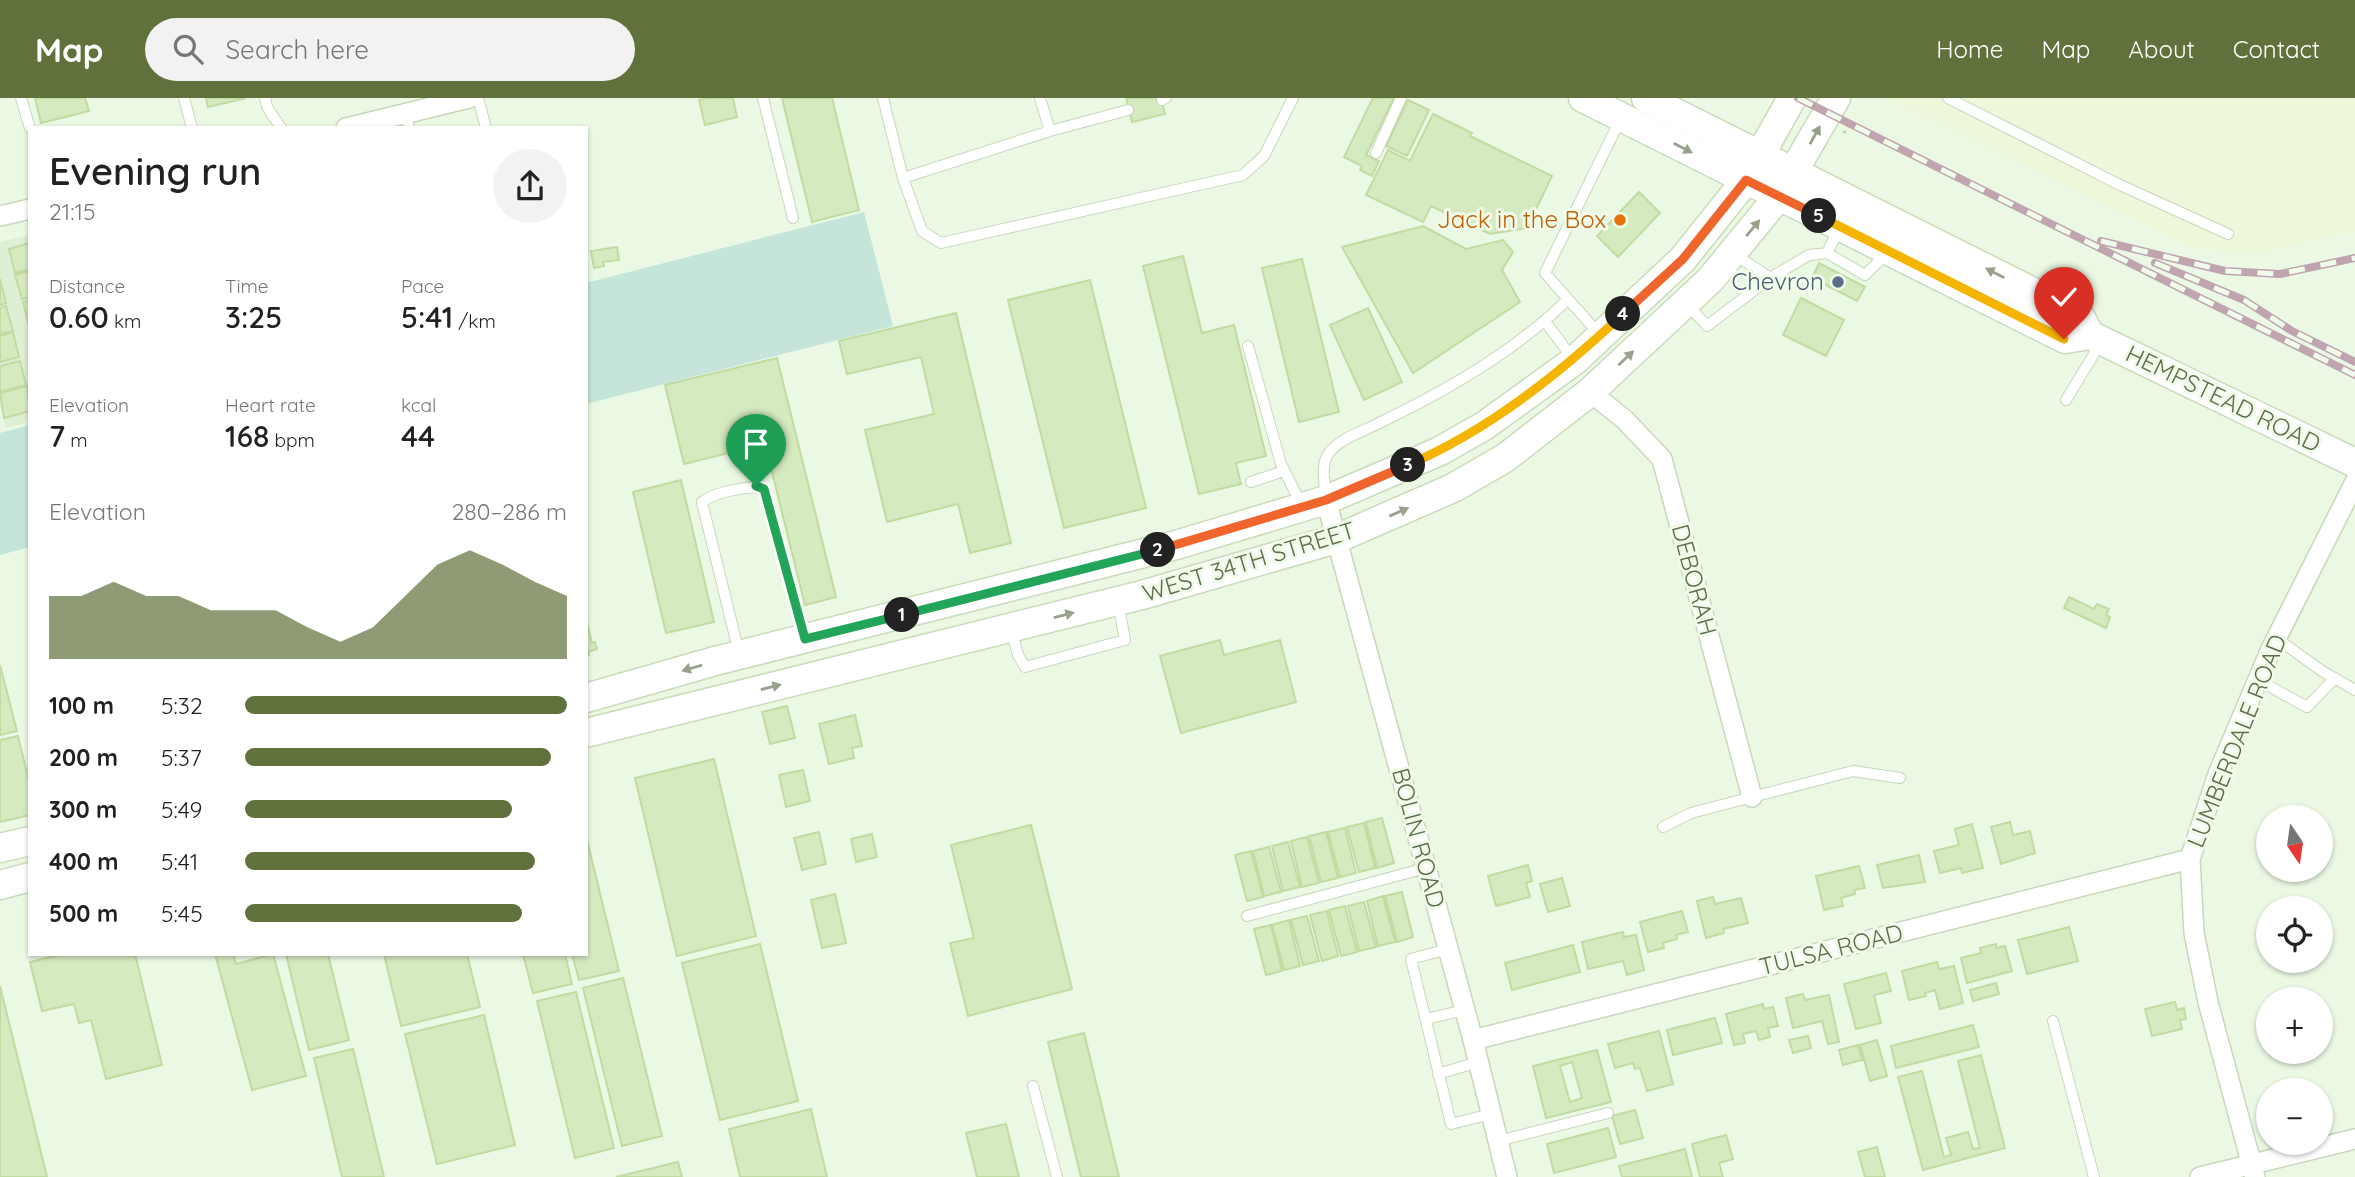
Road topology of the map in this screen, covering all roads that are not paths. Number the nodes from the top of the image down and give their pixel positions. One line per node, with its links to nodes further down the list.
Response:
1 (21, 98): 20 (lane)
2 (184, 98): 21 (lane)
3 (265, 98): 22 (lane)
4 (469, 98): 18 (street)
5 (478, 98): 24 (lane)
6 (763, 98): 34 (lane)
7 (883, 98): 28 (lane)
8 (1040, 98): 25 (lane)
9 (1293, 98): 28 (lane)
10 (1401, 98): 26 (lane)
11 (1583, 98): 19 (main road, HEMPSTEAD ROAD)
12 (1646, 98): 27 (main road, HEMPSTEAD ROAD)
13 (1791, 98): 27 (main road, WEST 34TH STREET)
14 (1836, 98): 30 (main road, WEST 34TH STREET, one-way to 14)
15 (1948, 98): 16 (lane)
16 (1969, 103): 35 (lane)
17 (1128, 110): 25 (lane)
18 (411, 112): 23 (street)
19 (1622, 117): 29 (main road, HEMPSTEAD ROAD, one-way to 29); 40 (lane)
20 (29, 126)
21 (191, 126)
22 (280, 126)
23 (355, 126)
24 (485, 126)
25 (1050, 131): 28 (lane)
26 (1376, 153)
27 (1759, 155): 29 (main road, WEST 34TH STREET); 30 (main road, HEMPSTEAD ROAD)
28 (903, 177)
29 (1746, 180): 30 (main road, HEMPSTEAD ROAD); 43 (main road, WEST 34TH STREET)
30 (1787, 184): 32 (main road, HEMPSTEAD ROAD); 37 (main road, WEST 34TH STREET, one-way to 30)
31 (28, 209): 33 (street)
32 (1847, 214): 36 (main road, HEMPSTEAD ROAD); 38 (lane)
33 (0, 216)
34 (793, 218)
35 (2228, 234)
36 (1896, 239): 38 (lane); 44 (main road, HEMPSTEAD ROAD)
37 (1732, 252): 39 (lane); 41 (main road, WEST 34TH STREET)
38 (1827, 253): 39 (lane)
39 (1770, 278): 41 (lane)
40 (1568, 299): 42 (lane); 43 (lane)
41 (1686, 303): 47 (main road, WEST 34TH STREET, one-way to 41)
42 (1545, 321): 46 (lane); 53 (lane)
43 (1600, 336): 46 (main road, WEST 34TH STREET)
44 (2096, 338): 48 (lane); 49 (main road, HEMPSTEAD ROAD)
45 (1248, 346): 50 (lane)
46 (1574, 361): 53 (main road, WEST 34TH STREET)
47 (1590, 392): 54 (main road, WEST 34TH STREET, one-way to 47); 67 (street, DEBORAH)
48 (2066, 400)
49 (2355, 463)
50 (1284, 471): 51 (lane); 53 (lane)
51 (1251, 482)
52 (2355, 482): 58 (street, LUMBERDALE ROAD)
53 (1315, 504): 54 (street, BOLIN ROAD); 55 (main road, WEST 34TH STREET)
54 (1336, 539): 56 (main road, WEST 34TH STREET); 72 (street, BOLIN ROAD)
55 (1023, 585): 57 (main road); 59 (main road, WEST 34TH STREET)
56 (1117, 601): 57 (main road, WEST 34TH STREET, one-way to 56); 57 (lane)
57 (1021, 625): 65 (main road, WEST 34TH STREET, one-way to 57)
58 (2276, 638): 61 (lane); 62 (street, LUMBERDALE ROAD)
59 (805, 639): 60 (main road, WEST 34TH STREET); 60 (lane)
60 (740, 656): 64 (main road, WEST 34TH STREET, one-way to 64)
61 (2335, 678): 62 (lane); 63 (lane)
62 (2258, 680): 71 (street, LUMBERDALE ROAD)
63 (2355, 690)
64 (588, 697)
65 (588, 733)
66 (1900, 778): 67 (lane)
67 (1752, 797): 68 (lane)
68 (1663, 827)
69 (28, 841): 70 (main road)
70 (0, 848)
71 (2190, 859): 80 (street, TULSA ROAD); 88 (street, LUMBERDALE ROAD)
72 (1426, 868): 75 (lane); 76 (street, BOLIN ROAD)
73 (28, 878): 74 (main road)
74 (0, 885)
75 (1247, 916)
76 (1448, 949): 77 (street, BOLIN ROAD); 78 (lane)
77 (1464, 1010): 78 (lane); 80 (street, BOLIN ROAD)
78 (1426, 1019): 82 (lane)
79 (2053, 1021): 91 (lane)
80 (1473, 1040): 81 (street, BOLIN ROAD)
81 (1478, 1062): 82 (lane); 85 (street, BOLIN ROAD)
82 (1438, 1074): 85 (lane)
83 (1033, 1086): 89 (lane)
84 (1608, 1113): 87 (lane)
85 (1491, 1114): 87 (street, BOLIN ROAD)
86 (2355, 1139): 88 (street)
87 (1498, 1141): 90 (street, BOLIN ROAD)
88 (2253, 1170): 92 (street)
89 (1057, 1177)
90 (1507, 1177)
91 (2094, 1177)
92 (2200, 1177)

